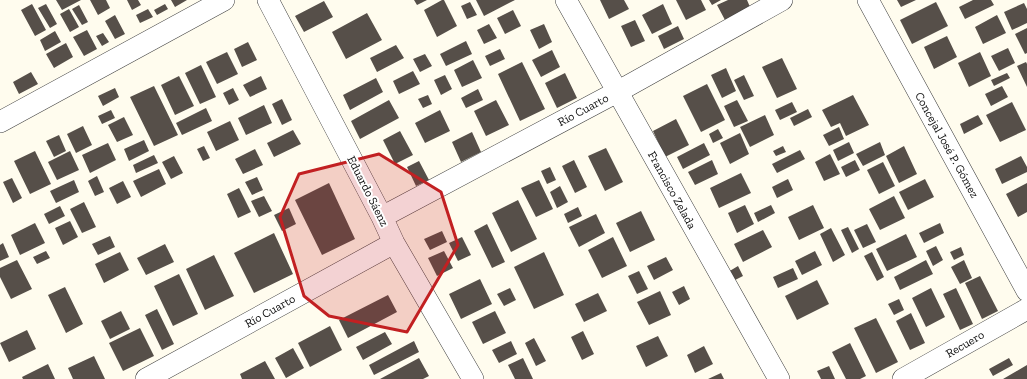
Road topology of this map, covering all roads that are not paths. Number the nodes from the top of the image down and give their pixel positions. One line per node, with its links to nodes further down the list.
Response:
1 (224, 0): 7 (street)
2 (268, 0): 8 (street, Eduardo Sáenz)
3 (566, 0): 6 (street, Francisco Zelada)
4 (782, 0): 6 (street, Río Cuarto)
5 (868, 0): 10 (street, Concejal José P. Gómez)
6 (617, 92): 8 (street, Río Cuarto); 14 (street, Francisco Zelada)
7 (0, 122)
8 (382, 217): 9 (street, Eduardo Sáenz)
9 (394, 243): 12 (street, Río Cuarto); 13 (street, Eduardo Sáenz)
10 (1027, 291)
11 (1027, 308): 15 (street, Recuero)
12 (146, 379)
13 (473, 379)
14 (779, 379)
15 (903, 379)

